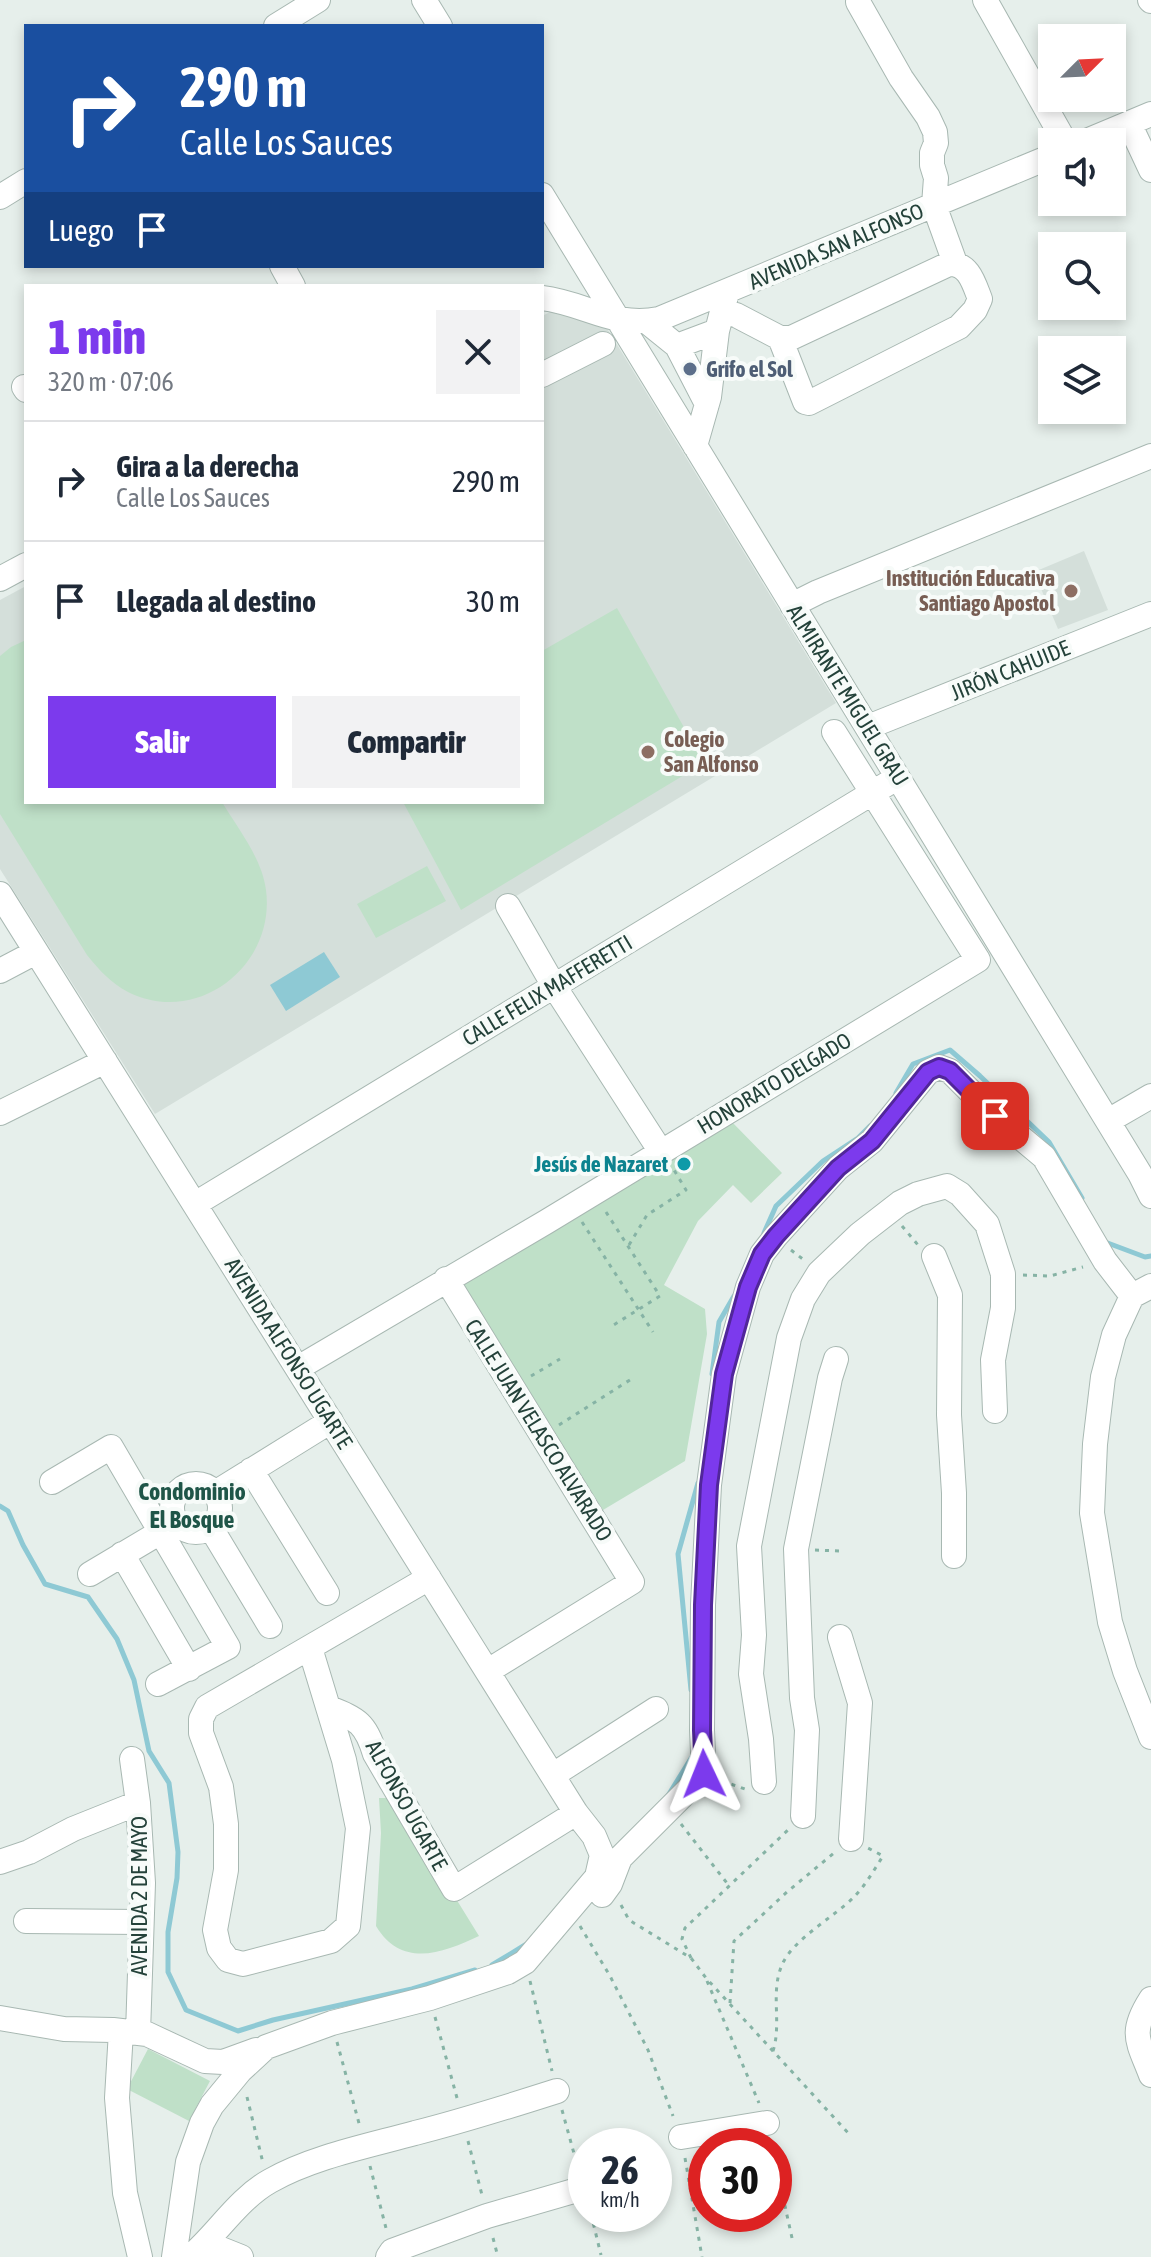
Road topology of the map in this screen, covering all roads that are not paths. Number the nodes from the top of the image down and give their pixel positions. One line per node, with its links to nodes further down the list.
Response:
1 (318, 0): 5 (street)
2 (424, 0): 6 (street)
3 (985, 0): 8 (street)
4 (858, 2): 15 (street)
5 (279, 24)
6 (439, 24)
7 (1140, 118): 9 (street); 11 (street)
8 (1057, 128)
9 (1117, 128)
10 (1038, 162): 15 (street, AVENIDA SAN ALFONSO)
11 (1151, 170)
12 (24, 182): 13 (street)
13 (0, 197)
14 (544, 198): 17 (street, ALMIRANTE MIGUEL GRAU)
15 (934, 205): 16 (street); 20 (street, AVENIDA SAN ALFONSO)
16 (955, 263): 23 (street); 23 (street)
17 (592, 279): 18 (street); 21 (street, ALMIRANTE MIGUEL GRAU)
18 (544, 297)
19 (544, 298): 21 (street, AVENIDA SAN ALFONSO)
20 (722, 311): 22 (street, AVENIDA SAN ALFONSO); 23 (street); 25 (street); 27 (street)
21 (617, 319): 22 (street, AVENIDA SAN ALFONSO); 28 (street, ALMIRANTE MIGUEL GRAU)
22 (646, 321): 25 (street)
23 (780, 338)
24 (603, 344): 26 (street)
25 (677, 346): 27 (street)
26 (544, 374)
27 (707, 404): 28 (street)
28 (695, 446): 30 (street, ALMIRANTE MIGUEL GRAU)
29 (1151, 456): 30 (street)
30 (792, 605): 32 (street, ALMIRANTE MIGUEL GRAU)
31 (1151, 614): 32 (street, JIRÓN CAHUIDE)
32 (868, 727): 34 (street, ALMIRANTE MIGUEL GRAU)
33 (834, 732): 35 (street, HONORATO DELGADO)
34 (899, 777): 35 (street, CALLE FELIX MAFFERETTI); 44 (street, ALMIRANTE MIGUEL GRAU)
35 (873, 793): 40 (street, CALLE FELIX MAFFERETTI); 45 (street, HONORATO DELGADO)
36 (0, 894): 38 (street, AVENIDA ALFONSO UGARTE)
37 (508, 906): 40 (street)
38 (36, 952): 39 (street); 41 (street, AVENIDA ALFONSO UGARTE)
39 (0, 971)
40 (554, 986): 45 (street); 47 (street, CALLE FELIX MAFFERETTI)
41 (105, 1061): 43 (street); 47 (street, AVENIDA ALFONSO UGARTE)
42 (1151, 1096): 44 (street)
43 (0, 1113)
44 (1108, 1121): 46 (street, ALMIRANTE MIGUEL GRAU)
45 (665, 1157): 49 (street, HONORATO DELGADO)
46 (1151, 1196)
47 (195, 1204): 52 (street, AVENIDA ALFONSO UGARTE)
48 (934, 1256): 61 (street)
49 (446, 1279): 52 (street, HONORATO DELGADO); 69 (street, CALLE JUAN VELASCO ALVARADO)
50 (1142, 1291): 73 (street); 86 (street)
51 (836, 1359): 81 (street)
52 (298, 1368): 54 (street, AVENIDA ALFONSO UGARTE)
53 (995, 1411): 78 (street)
54 (331, 1421): 55 (street); 63 (street, AVENIDA ALFONSO UGARTE)
55 (251, 1470): 57 (street); 64 (street)
56 (52, 1482): 58 (street)
57 (215, 1493): 58 (street); 59 (street)
58 (168, 1527): 59 (street); 60 (street); 68 (street)
59 (211, 1528): 65 (street)
60 (122, 1554): 62 (street); 68 (street)
61 (954, 1556)
62 (90, 1574)
63 (429, 1578): 67 (street); 69 (street, AVENIDA ALFONSO UGARTE)
64 (327, 1593)
65 (270, 1626)
66 (840, 1637): 82 (street)
67 (310, 1648): 71 (street); 76 (street)
68 (189, 1669): 70 (street)
69 (488, 1671): 77 (street, AVENIDA ALFONSO UGARTE)
70 (158, 1684)
71 (329, 1708): 74 (street, ALFONSO UGARTE); 76 (street)
72 (656, 1709): 77 (street)
73 (1151, 1737)
74 (375, 1754): 76 (street); 80 (street, ALFONSO UGARTE)
75 (132, 1759): 79 (street, AVENIDA 2 DE MAYO)
76 (344, 1760)
77 (553, 1775): 80 (street, AVENIDA ALFONSO UGARTE)
78 (764, 1782)
79 (138, 1803): 83 (street); 85 (street, AVENIDA 2 DE MAYO)
80 (576, 1813): 86 (street, AVENIDA ALFONSO UGARTE)
81 (803, 1816)
82 (851, 1839)
83 (0, 1862)
84 (26, 1921): 85 (street)
85 (141, 1922): 89 (street, AVENIDA 2 DE MAYO)
86 (552, 1932): 90 (street, AVENIDA ALFONSO UGARTE)
87 (1151, 1999): 91 (street)
88 (0, 2018): 89 (street, AVENIDA ALFONSO UGARTE)
89 (129, 2032): 90 (street, AVENIDA ALFONSO UGARTE); 97 (street, AVENIDA 2 DE MAYO)
90 (266, 2047): 98 (street)
91 (1151, 2075)
92 (557, 2091): 96 (street)
93 (767, 2123): 94 (street)
94 (681, 2137)
95 (568, 2193): 100 (street)
96 (198, 2250): 99 (street)
97 (140, 2257)
98 (174, 2257)
99 (241, 2257)
100 (388, 2257)

